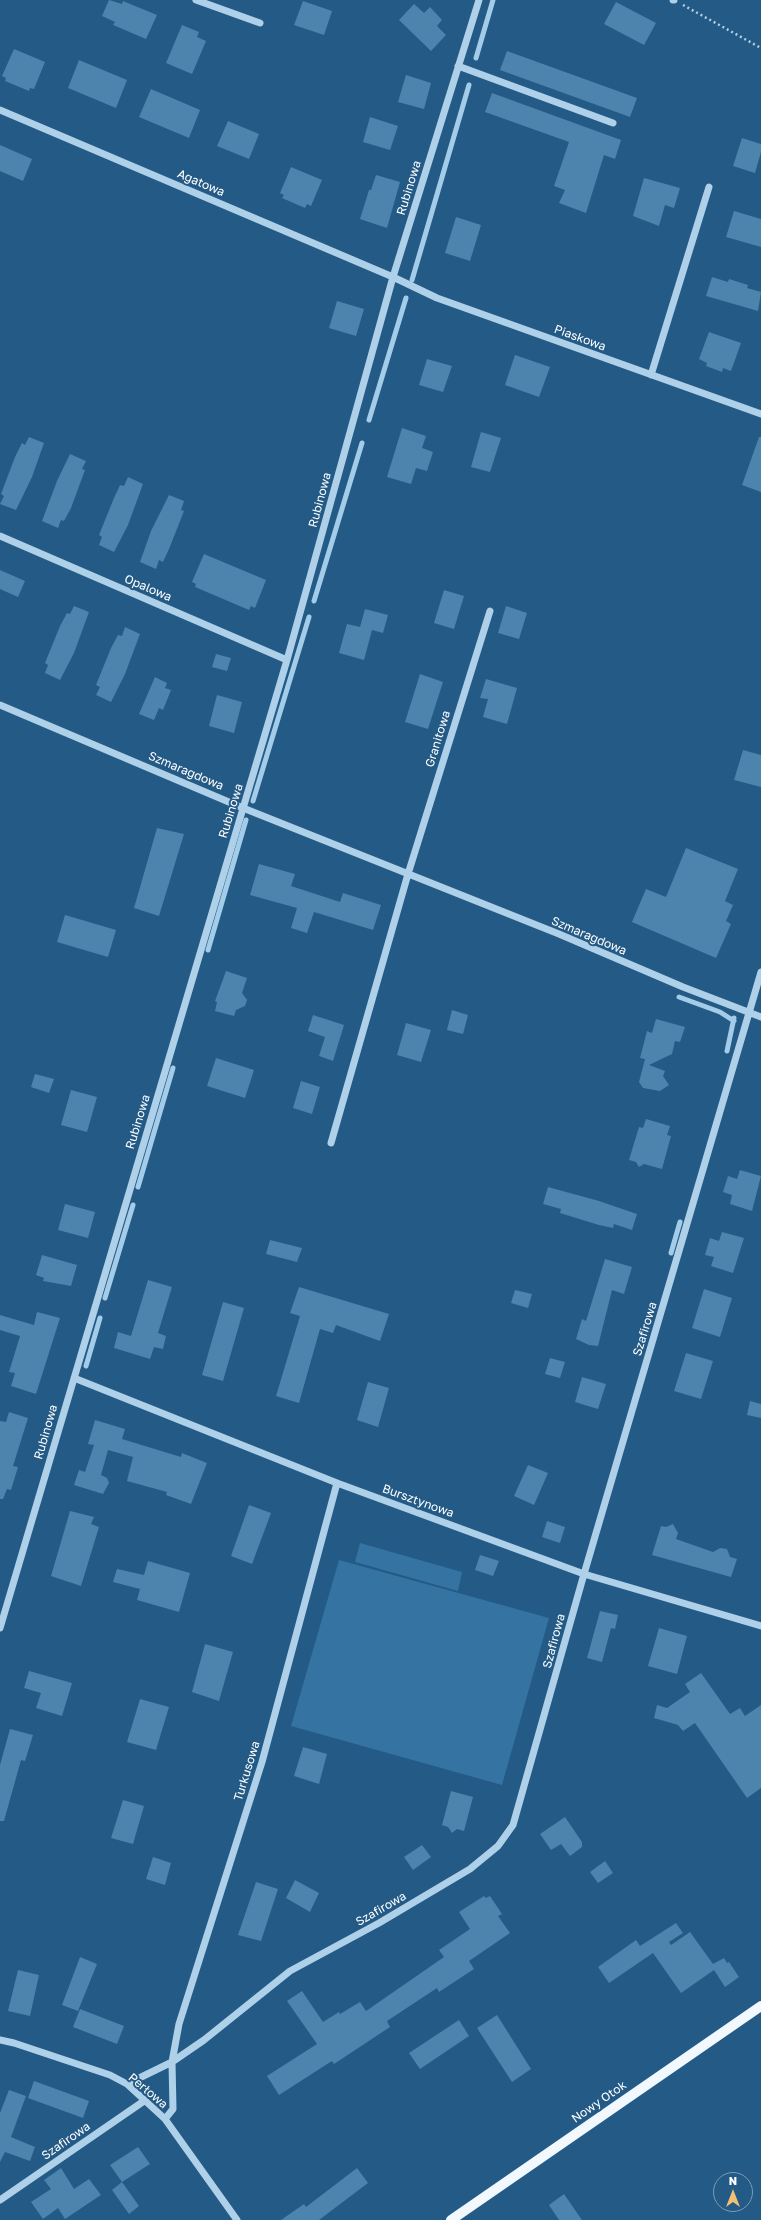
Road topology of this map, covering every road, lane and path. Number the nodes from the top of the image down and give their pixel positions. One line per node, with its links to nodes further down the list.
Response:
1 (196, 0): 4 (street)
2 (479, 0): 6 (street, Rubinowa)
3 (673, 0): 5 (path)
4 (260, 23)
5 (761, 48)
6 (458, 66): 8 (street); 10 (street, Rubinowa)
7 (0, 110): 10 (street, Agatowa)
8 (613, 124)
9 (709, 187): 11 (street)
10 (393, 277): 11 (street, Piaskowa); 15 (street, Rubinowa)
11 (651, 375): 12 (street, Piaskowa)
12 (761, 414)
13 (0, 536): 15 (street, Opalowa)
14 (490, 611): 18 (street, Granitowa)
15 (287, 660): 17 (street, Rubinowa)
16 (0, 705): 17 (street, Szmaragdowa)
17 (243, 808): 18 (street, Szmaragdowa); 23 (street, Rubinowa)
18 (408, 874): 20 (street, Szmaragdowa); 22 (street)
19 (761, 972): 20 (street)
20 (750, 1013): 21 (street, Szmaragdowa); 25 (street, Szafirowa)
21 (761, 1017)
22 (332, 1143)
23 (74, 1378): 24 (street, Bursztynowa); 27 (street, Rubinowa)
24 (337, 1483): 25 (street, Bursztynowa); 30 (street, Turkusowa)
25 (584, 1574): 26 (street, Bursztynowa); 30 (street, Szafirowa)
26 (761, 1626)
27 (0, 1628)
28 (761, 2006): 35 (main road, Nowy Otok)
29 (0, 2040): 31 (street, Perłowa)
30 (172, 2062): 31 (street, Szafirowa); 33 (street, Turkusowa)
31 (127, 2084): 32 (street, Perłowa)
32 (144, 2101): 33 (street, Perłowa); 34 (street, Szafirowa)
33 (165, 2119): 36 (street, Perłowa)
34 (0, 2200)
35 (455, 2219)
36 (238, 2220)

